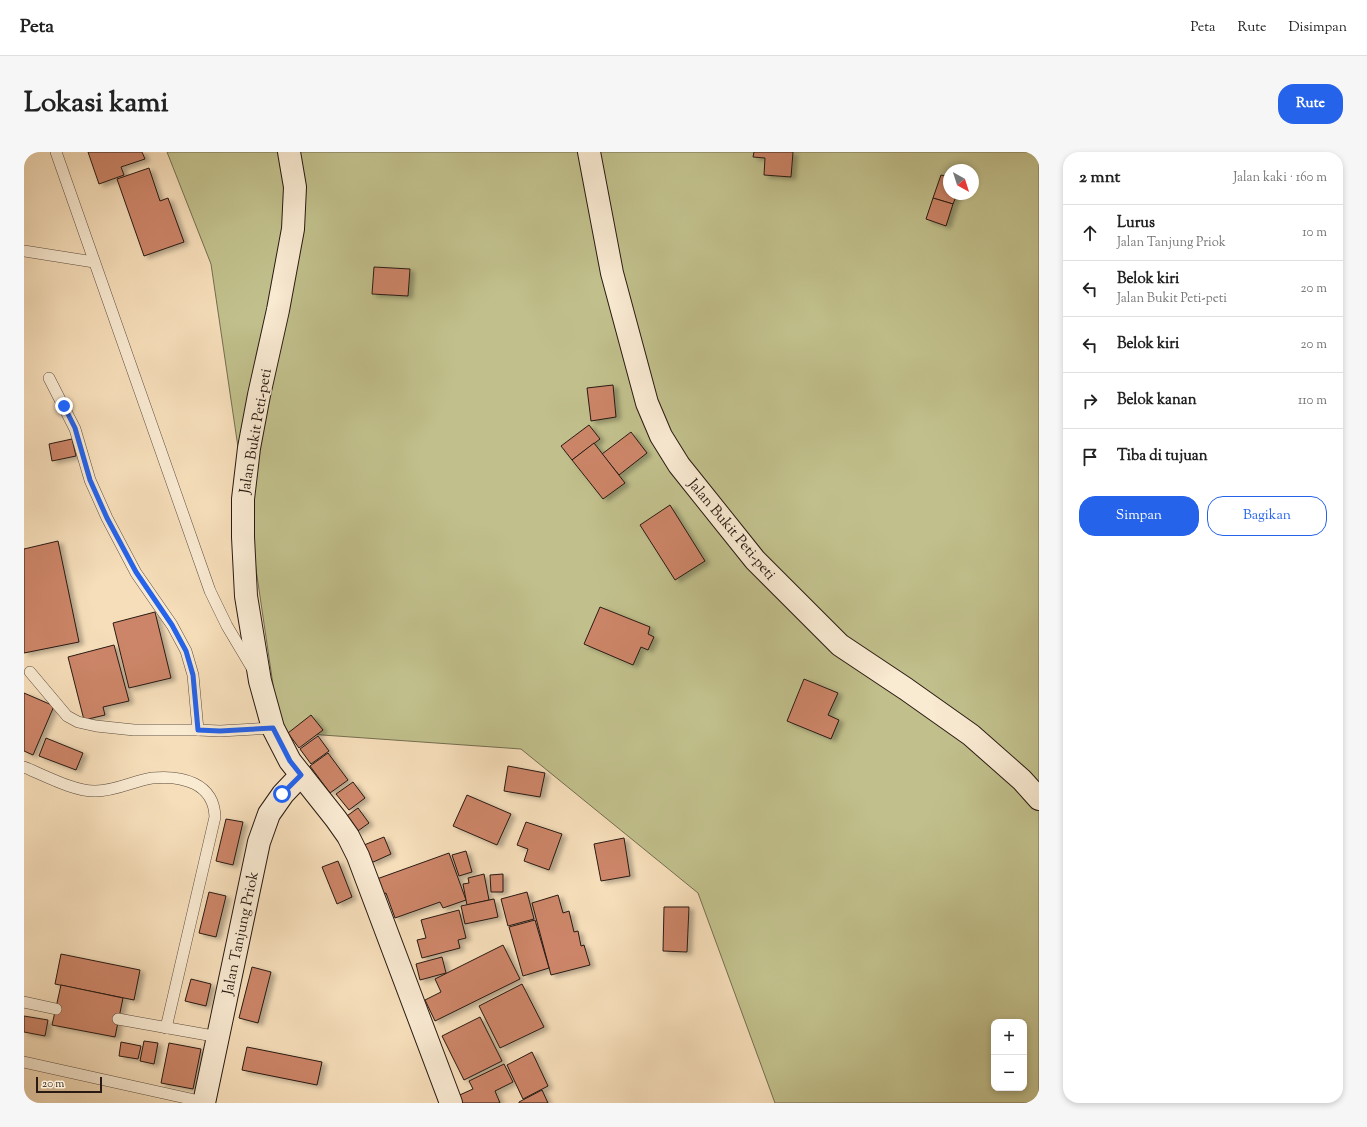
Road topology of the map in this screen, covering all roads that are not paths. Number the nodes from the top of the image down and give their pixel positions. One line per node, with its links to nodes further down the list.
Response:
1 (56, 152): 5 (lane)
2 (289, 152): 8 (street, Jalan Bukit Peti-peti)
3 (589, 152): 13 (street, Jalan Bukit Peti-peti)
4 (24, 251): 5 (lane)
5 (94, 262): 8 (lane)
6 (49, 378): 10 (lane)
7 (30, 672): 10 (lane)
8 (260, 681): 9 (street, Jalan Bukit Peti-peti)
9 (273, 728): 10 (lane); 12 (street, Jalan Bukit Peti-peti)
10 (198, 730)
11 (24, 767): 17 (lane)
12 (301, 775): 18 (street, Jalan Tanjung Priok); 21 (street, Jalan Bukit Peti-peti)
13 (1039, 799)
14 (24, 1002): 15 (lane)
15 (56, 1009)
16 (118, 1020): 17 (lane)
17 (166, 1028): 18 (lane)
18 (219, 1037): 20 (street, Jalan Tanjung Priok)
19 (24, 1062): 20 (lane)
20 (204, 1103)
21 (451, 1103)

